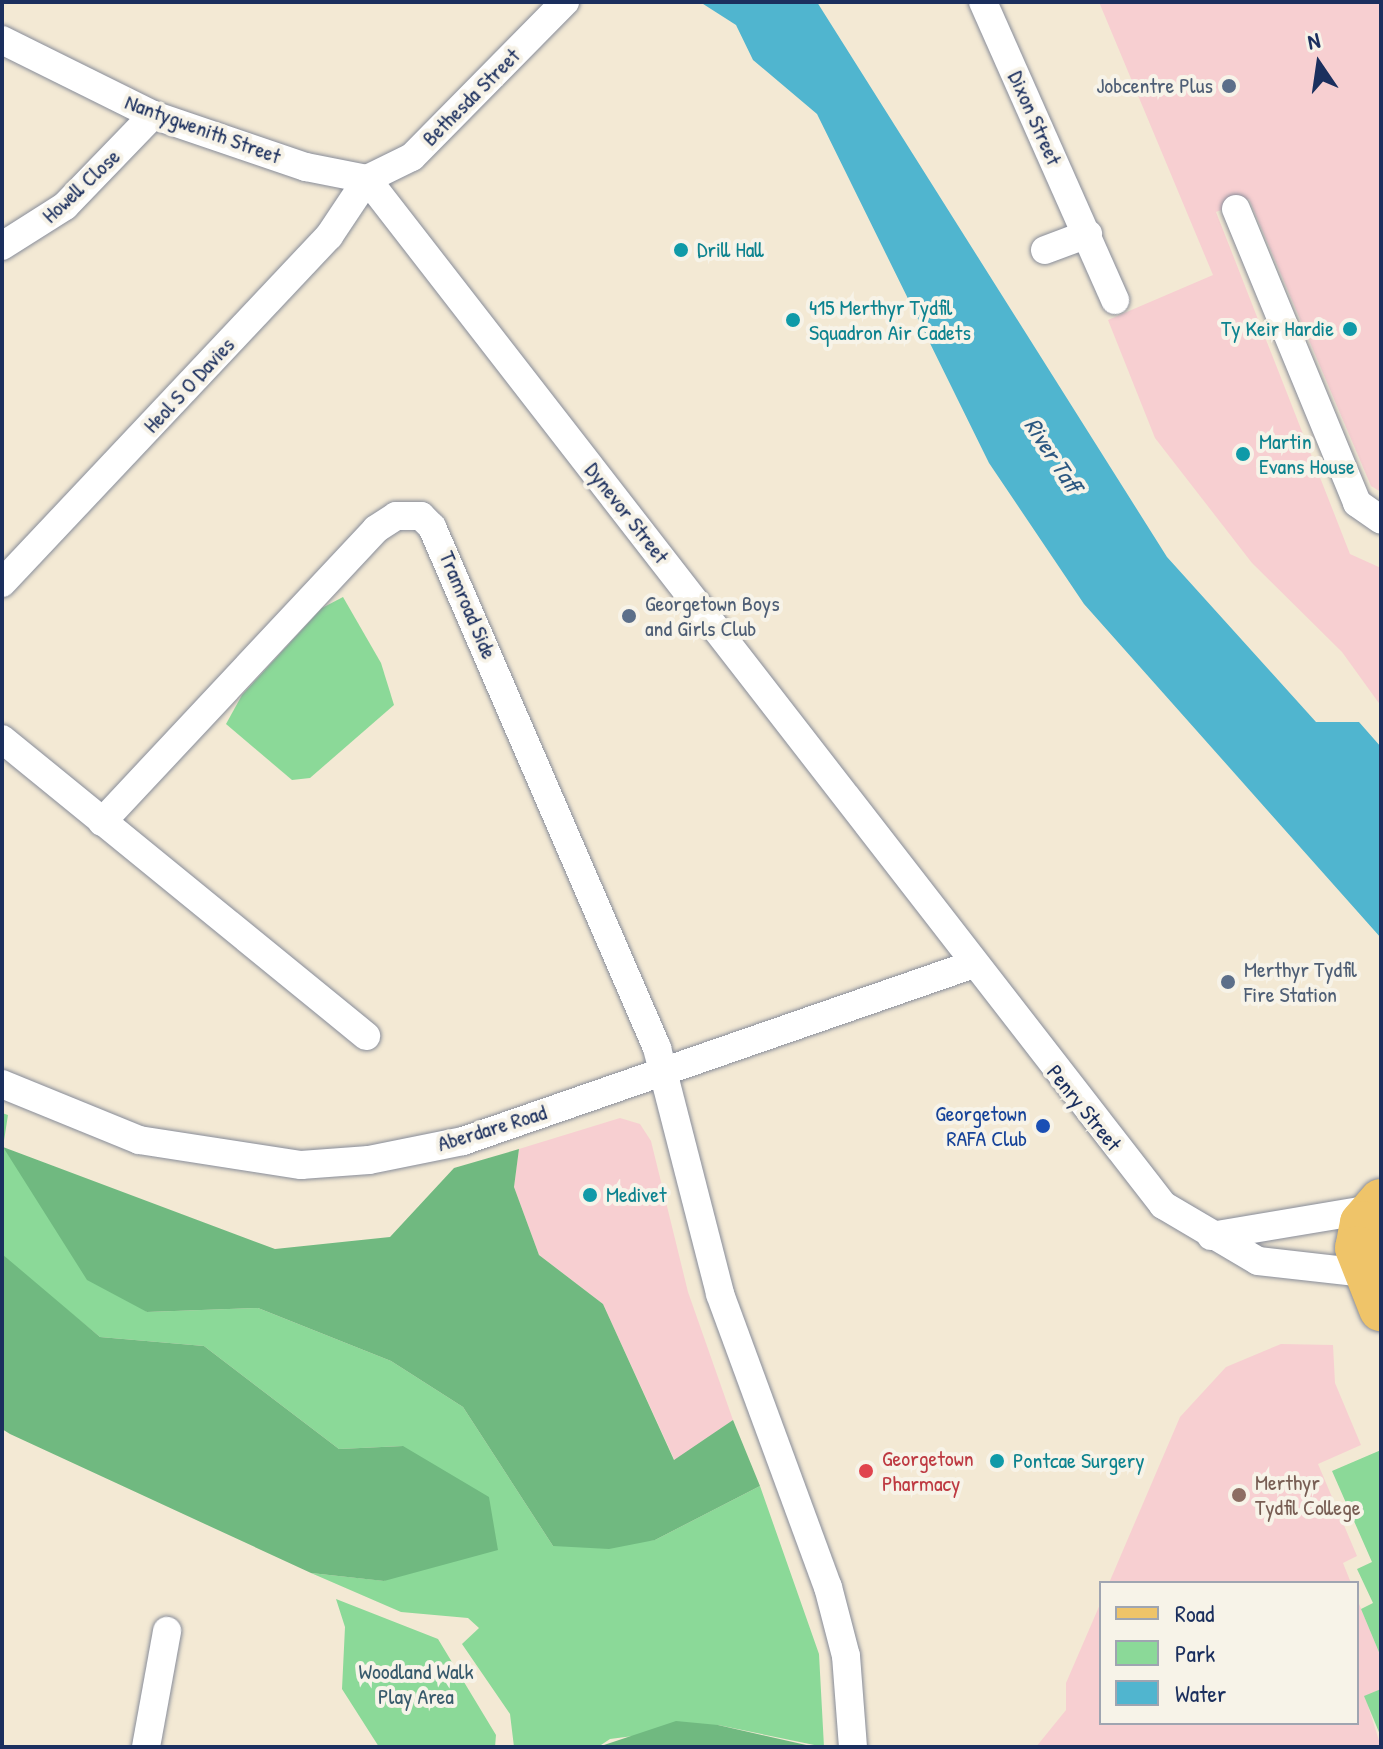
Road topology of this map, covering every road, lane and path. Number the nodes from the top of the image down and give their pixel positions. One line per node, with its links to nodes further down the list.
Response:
1 (565, 2): 5 (street, Bethesda Street)
2 (983, 2): 7 (street, Dixon Street)
3 (2, 40): 4 (street, Nantygwenith Street)
4 (153, 115): 5 (street, Nantygwenith Street); 8 (street, Howell Close)
5 (367, 179): 12 (street, Heol S O Davies); 15 (street, Dynevor Street)
6 (1236, 209): 11 (street)
7 (1088, 234): 9 (street); 10 (street, Dixon Street)
8 (2, 246)
9 (1045, 250)
10 (1115, 300)
11 (1381, 520)
12 (2, 583)
13 (2, 739): 14 (street)
14 (102, 822): 16 (street); 17 (street, Tramroad Side)
15 (971, 965): 17 (street, Aberdare Road); 20 (street, Penry Street)
16 (366, 1036)
17 (663, 1069): 18 (street, Aberdare Road); 24 (street)
18 (2, 1084)
19 (1377, 1205): 20 (street); 21 (main road)
20 (1211, 1236): 21 (street, Penry Street)
21 (1373, 1291)
22 (167, 1631): 23 (street)
23 (146, 1747)
24 (853, 1747)

